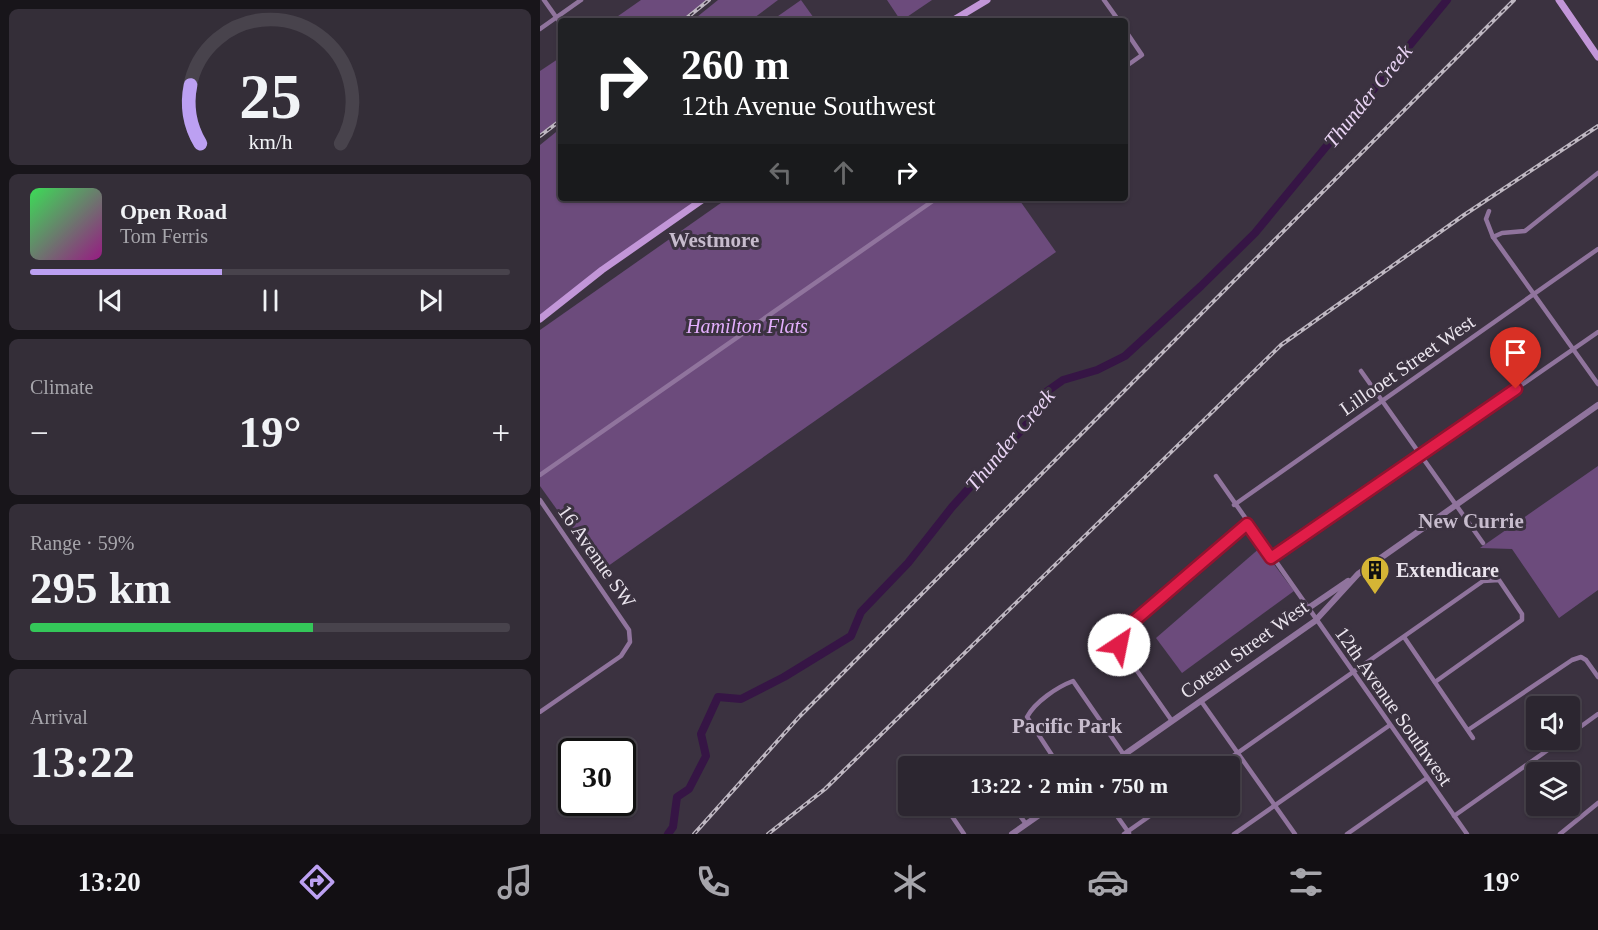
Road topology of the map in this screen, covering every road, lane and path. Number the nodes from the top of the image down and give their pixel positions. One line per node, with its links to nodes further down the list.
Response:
1 (544, 0): 7 (street)
2 (581, 0): 7 (street)
3 (987, 0): 6 (main road)
4 (1104, 0): 10 (street)
5 (1559, 0): 13 (main road)
6 (973, 9): 8 (main road); 9 (main road)
7 (557, 17): 11 (street)
8 (957, 18)
9 (965, 18)
10 (1117, 18)
11 (540, 29)
12 (1128, 34): 14 (street)
13 (1598, 57)
14 (1128, 65)
15 (1598, 173): 19 (street)
16 (701, 201): 22 (main road)
17 (933, 201): 30 (street)
18 (1489, 211): 19 (street)
19 (1493, 237): 21 (street)
20 (1598, 249): 21 (street, Lillooet Street West)
21 (1534, 294): 24 (street); 27 (street, Lillooet Street West)
22 (540, 319)
23 (1598, 332): 24 (street)
24 (1574, 349): 26 (street); 29 (street)
25 (1361, 371): 27 (street)
26 (1598, 384)
27 (1382, 401): 29 (street); 33 (street, Lillooet Street West)
28 (1598, 405): 34 (street, Coteau Street West)
29 (1420, 454): 34 (street); 37 (street)
30 (540, 475)
31 (1215, 476): 33 (street, 12th Avenue Southwest)
32 (540, 500): 46 (street, 16 Avenue SW)
33 (1234, 505): 35 (street, 12th Avenue Southwest)
34 (1456, 506): 36 (street); 38 (street, Coteau Street West)
35 (1247, 524): 37 (street, 12th Avenue Southwest); 48 (street)
36 (1483, 543)
37 (1271, 558): 39 (street, 12th Avenue Southwest)
38 (1358, 574): 39 (street); 40 (street, Coteau Street West)
39 (1306, 609): 40 (street, 12th Avenue Southwest)
40 (1315, 621): 42 (street, 12th Avenue Southwest); 45 (street, Coteau Street West)
41 (1404, 638): 42 (street); 44 (street); 44 (street)
42 (1352, 673): 49 (street, 12th Avenue Southwest); 54 (street)
43 (1598, 676): 51 (street)
44 (1435, 682): 51 (street)
45 (1202, 701): 48 (street, Coteau Street West); 54 (street)
46 (540, 712)
47 (1598, 714): 50 (street)
48 (1172, 722): 55 (street, Coteau Street West)
49 (1390, 725): 58 (street, 12th Avenue Southwest); 60 (street)
50 (1580, 727)
51 (1468, 730): 52 (street)
52 (1473, 738)
53 (1548, 750): 66 (street)
54 (1238, 753): 57 (street); 60 (street)
55 (1124, 755): 56 (street)
56 (1052, 756)
57 (1234, 756)
58 (1427, 778): 66 (street, 12th Avenue Southwest); 73 (street)
59 (1598, 803): 75 (street)
60 (1275, 806): 71 (street); 72 (street)
61 (952, 816): 69 (street)
62 (1020, 816): 67 (street)
63 (1038, 816): 67 (street)
64 (1116, 816): 68 (street)
65 (1150, 816): 68 (street)
66 (1454, 816): 74 (street, 12th Avenue Southwest)
67 (1026, 824): 70 (street)
68 (1127, 833)
69 (964, 834)
70 (1012, 834)
71 (1234, 834)
72 (1295, 834)
73 (1347, 834)
74 (1467, 834)
75 (1560, 834)

